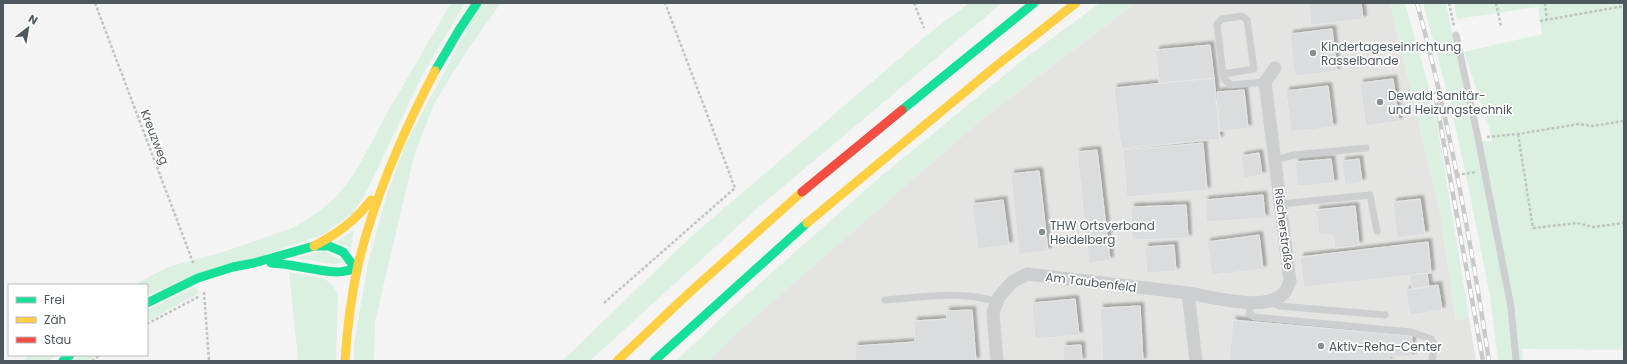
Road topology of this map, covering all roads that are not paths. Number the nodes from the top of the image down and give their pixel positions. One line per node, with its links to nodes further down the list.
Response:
1 (477, 3): 10 (main road)
2 (1034, 3): 28 (main road)
3 (1076, 3): 29 (main road)
4 (1456, 36): 33 (lane)
5 (1275, 68): 7 (street)
6 (1223, 74): 6 (lane); 7 (lane)
7 (1265, 82): 9 (street, Rischerstraße)
8 (1366, 148): 9 (lane)
9 (1275, 160): 11 (street, Rischerstraße)
10 (381, 188): 13 (main road); 15 (main road)
11 (1280, 204): 12 (lane); 23 (street, Rischerstraße)
12 (1377, 231)
13 (314, 246): 14 (main road); 15 (main road)
14 (254, 263): 16 (main road); 21 (main road)
15 (356, 269): 16 (main road); 25 (main road)
16 (318, 270): 17 (main road)
17 (333, 280)
18 (1188, 293): 22 (street, Am Taubenfeld); 24 (street); 31 (street)
19 (343, 296): 25 (main road)
20 (885, 300): 22 (lane)
21 (148, 302)
22 (997, 302): 30 (street, Am Taubenfeld)
23 (1272, 302): 24 (street); 26 (lane)
24 (1251, 303): 32 (lane)
25 (348, 315): 27 (main road)
26 (1384, 315)
27 (345, 361)
28 (617, 361)
29 (654, 361)
30 (996, 361)
31 (1196, 361)
32 (1432, 361)
33 (1516, 361)

